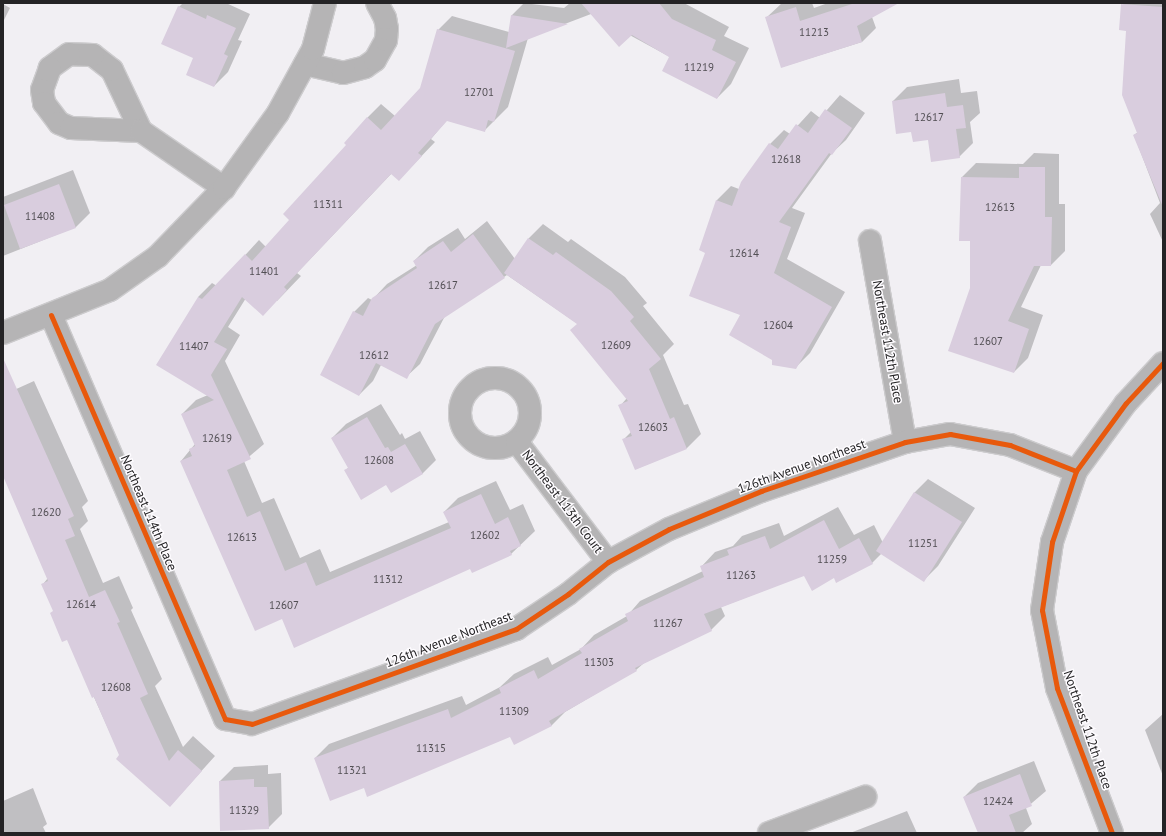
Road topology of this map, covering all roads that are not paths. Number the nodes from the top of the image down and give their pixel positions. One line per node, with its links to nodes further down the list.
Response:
1 (325, 3): 3 (street)
2 (377, 3): 3 (street)
3 (309, 57): 5 (street)
4 (141, 131): 4 (street); 5 (street)
5 (224, 188): 7 (street)
6 (870, 241): 11 (street, Northeast 112th Place)
7 (51, 315): 8 (street); 14 (street, Northeast 114th Place)
8 (3, 333)
9 (1163, 363): 12 (street)
10 (517, 442): 13 (street, Northeast 113th Court)
11 (905, 442): 12 (street, 126th Avenue Northeast); 13 (street, 126th Avenue Northeast)
12 (1076, 471): 17 (street, Northeast 112th Place)
13 (608, 562): 14 (street, 126th Avenue Northeast)
14 (225, 719)
15 (865, 797): 16 (street)
16 (769, 833)
17 (1112, 833)

